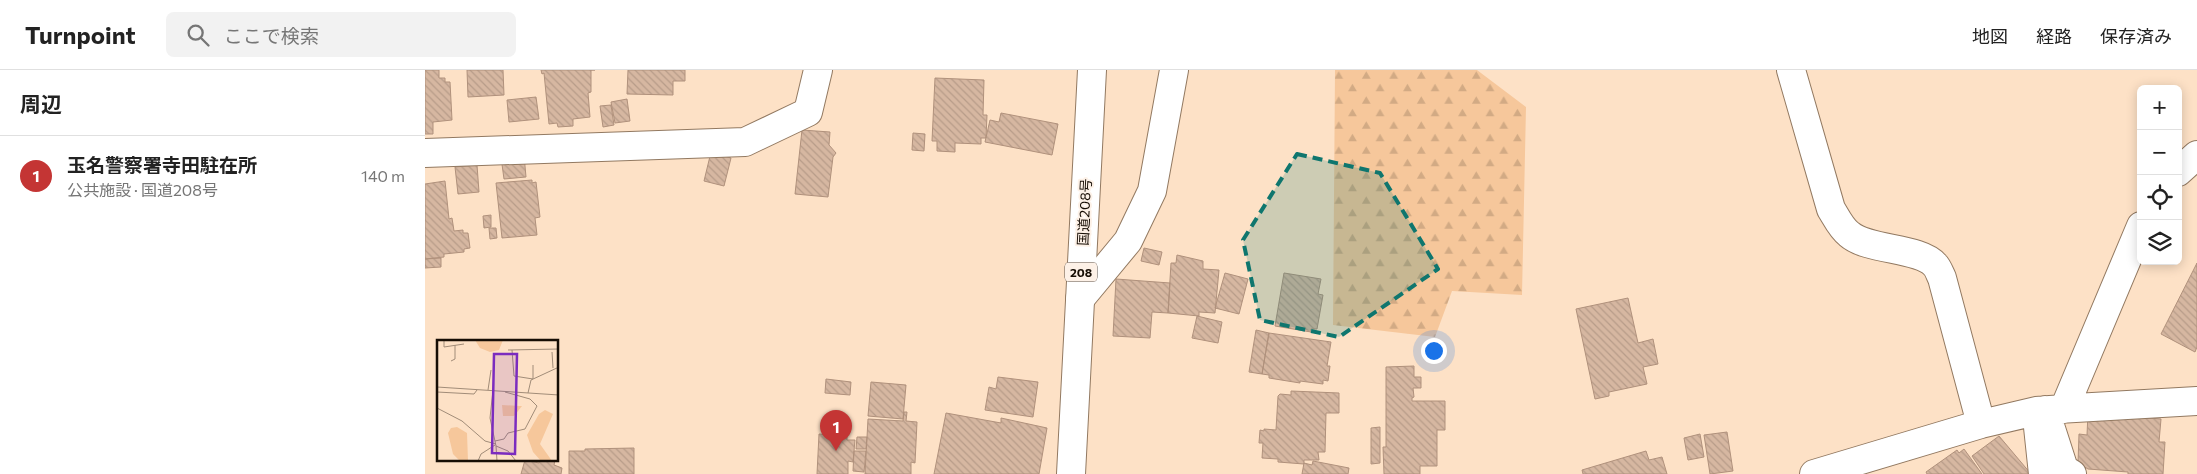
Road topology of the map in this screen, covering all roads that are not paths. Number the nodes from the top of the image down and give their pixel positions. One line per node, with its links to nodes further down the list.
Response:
1 (817, 70): 5 (main road)
2 (1091, 70): 9 (main road, 国道208号 / 208)
3 (1174, 70): 9 (main road)
4 (1791, 70): 12 (main road)
5 (425, 153)
6 (2197, 155): 7 (main road)
7 (2182, 168)
8 (2137, 236): 11 (main road)
9 (1080, 299): 13 (main road, 国道208号 / 208)
10 (2197, 401): 11 (main road)
11 (2046, 410): 12 (main road); 15 (main road); 16 (main road)
12 (1981, 424): 14 (main road)
13 (1071, 474)
14 (1815, 474)
15 (2043, 474)
16 (2072, 474)

